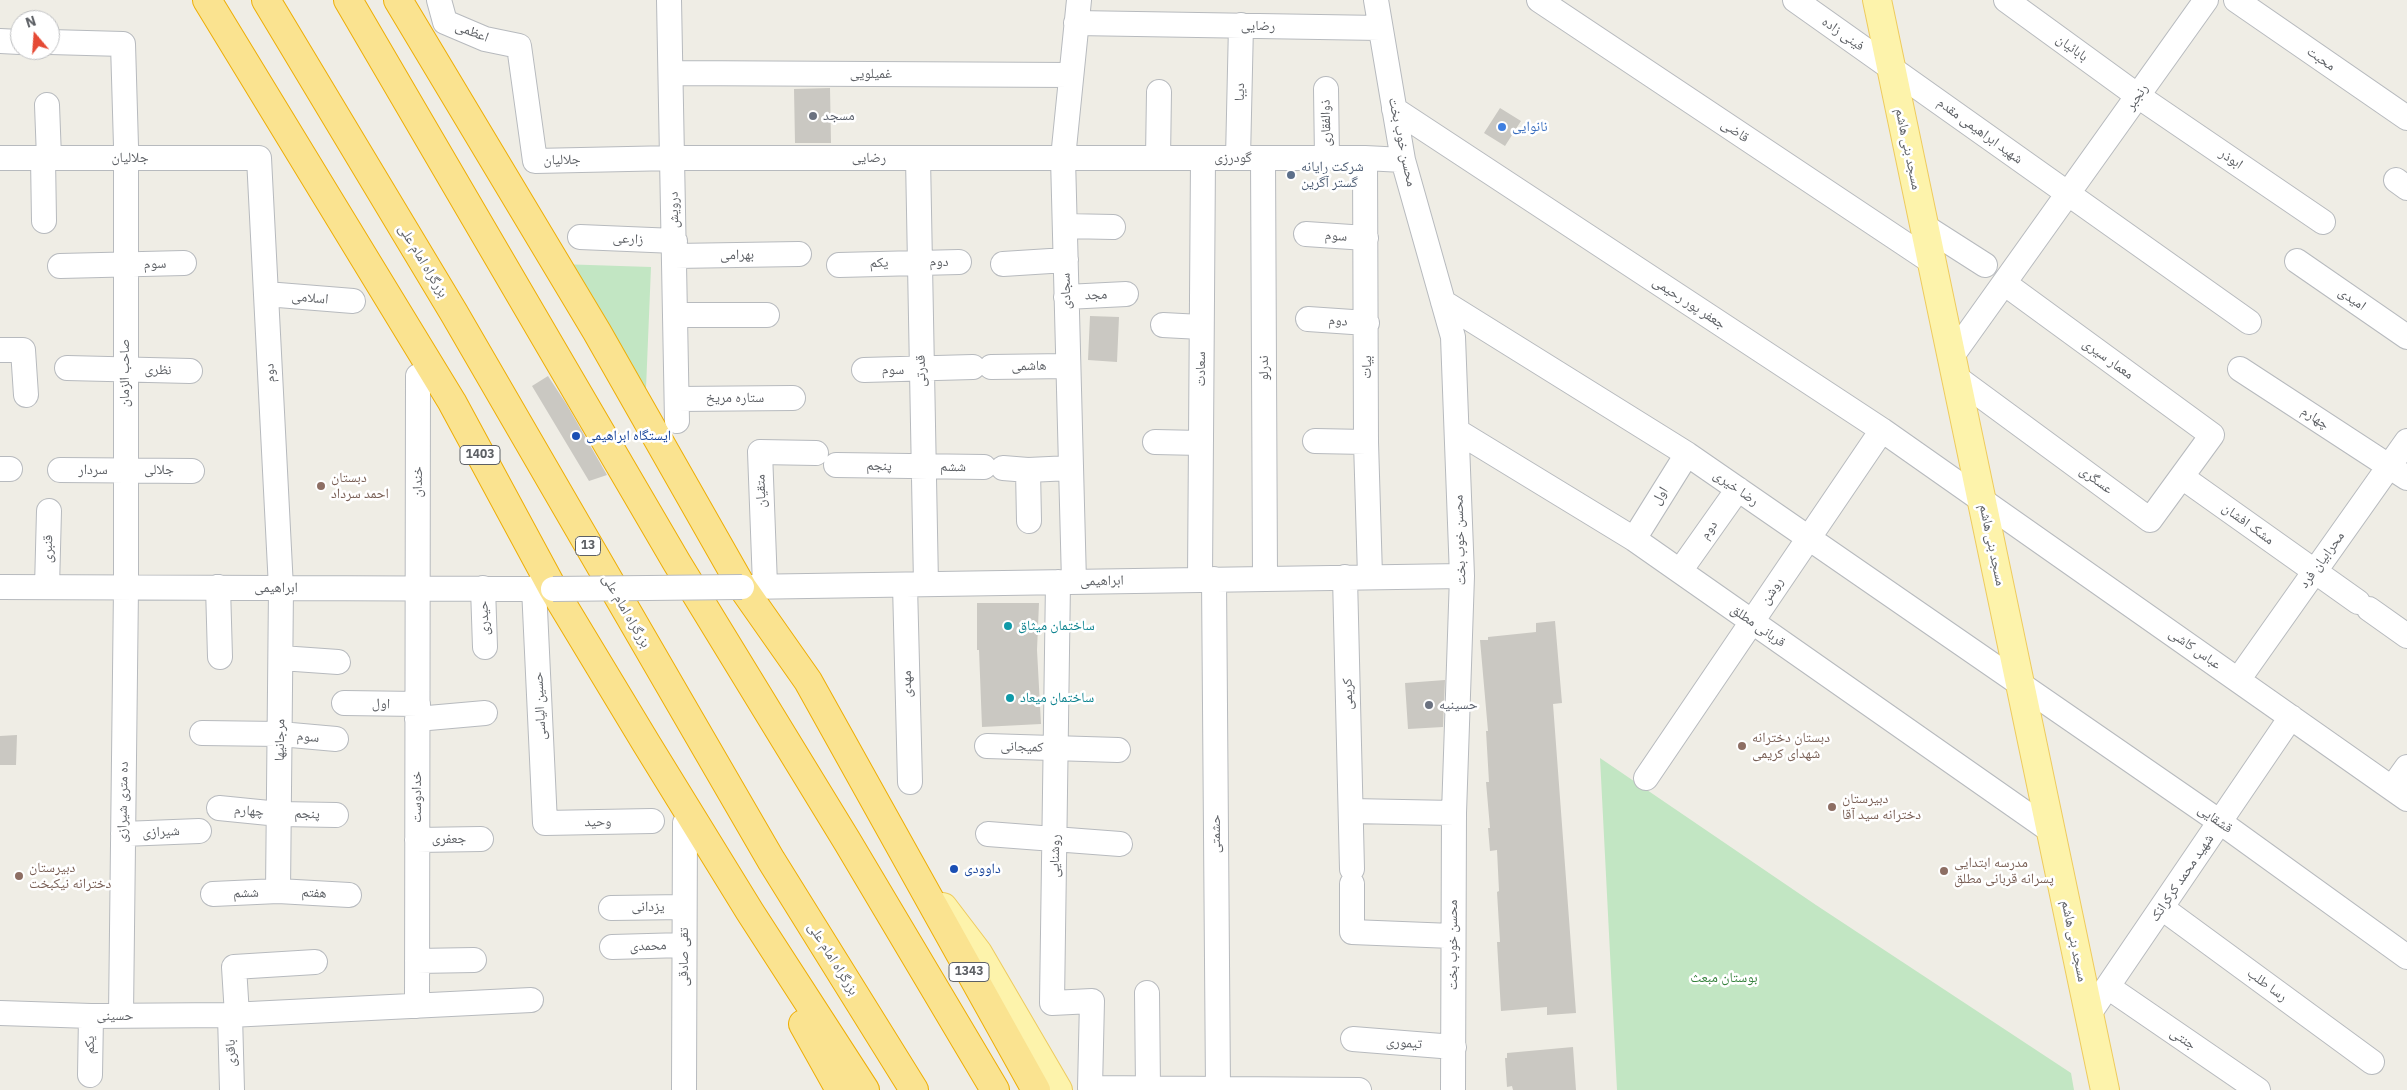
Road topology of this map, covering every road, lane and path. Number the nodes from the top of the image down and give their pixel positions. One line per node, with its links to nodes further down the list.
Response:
1 (207, 0): 133 (highway, 1403)
2 (266, 0): 209 (highway, بزرگراه امام علی / 13)
3 (348, 0): 210 (highway)
4 (398, 0): 125 (highway)
5 (669, 0): 21 (street, درویش)
6 (1079, 0): 15 (street, سجادی)
7 (1376, 0): 17 (street, محسن خوب بخت)
8 (1539, 0): 58 (street, قاضی)
9 (1794, 0): 20 (street, فینی زاده)
10 (1877, 0): 20 (main road, مسجد بنی هاشم)
11 (2006, 0): 25 (street, بابائیان)
12 (2206, 0): 25 (street, رنجبر)
13 (2236, 0): 28 (street, محبت)
14 (439, 1): 19 (street, اعظمی)
15 (1076, 23): 16 (street, رضایی); 22 (street, سجادی)
16 (1241, 25): 17 (street, رضایی); 38 (street, دیبا)
17 (1380, 28): 27 (street, محسن خوب بخت)
18 (60, 42): 31 (street, صاحب الزمان)
19 (519, 46): 33 (street, جلالیان)
20 (1891, 67): 43 (street, شهید ابراهیمی مقدم); 47 (main road, مسجد بنی هاشم)
21 (671, 73): 22 (street, غمیلویی); 33 (street, درویش)
22 (1071, 75): 35 (street, سجادی)
23 (1326, 89): 40 (street, ذوالفقاری)
24 (1159, 92): 36 (street)
25 (2138, 96): 43 (street, رنجبر); 45 (street, ابوذر)
26 (47, 105): 30 (street)
27 (1394, 109): 42 (street, محسن خوب بخت); 92 (street, جعفر پور رحیمی)
28 (2407, 118)
29 (0, 158): 30 (street, جلالیان)
30 (46, 158): 31 (street, جلالیان); 44 (street)
31 (125, 158): 32 (street, جلالیان); 61 (street, صاحب الزمان)
32 (259, 158): 66 (street, دوم)
33 (674, 158): 34 (street, رضایی); 52 (street, درویش)
34 (918, 158): 35 (street, رضایی); 56 (street, قدرتی)
35 (1063, 158): 36 (street, گودرزی); 46 (street, سجادی)
36 (1158, 158): 37 (street, گودرزی)
37 (1203, 158): 38 (street, گودرزی); 77 (street, سعادت)
38 (1238, 158): 39 (street, گودرزی)
39 (1263, 158): 40 (street, گودرزی); 121 (street, ندرلو)
40 (1327, 158): 41 (street, گودرزی)
41 (1365, 158): 42 (street, گودرزی); 51 (street, بیات)
42 (1402, 160): 70 (street, محسن خوب بخت)
43 (2068, 194): 65 (street, رنجبر); 74 (street)
44 (44, 221)
45 (2323, 222)
46 (1064, 226): 48 (street); 54 (street, سجادی)
47 (1924, 226): 58 (main road, مسجد بنی هاشم); 63 (street)
48 (1112, 227)
49 (1306, 234): 51 (street, سوم)
50 (580, 237): 52 (street, زارعی)
51 (1366, 238): 75 (street, بیات)
52 (675, 248): 53 (street, بهرامی); 71 (street, درویش)
53 (799, 254)
54 (1066, 260): 60 (street); 68 (street, سجادی)
55 (2297, 260): 78 (street, امیدی)
56 (920, 262): 57 (street, دوم); 62 (street, یکم); 86 (street, قدرتی)
57 (960, 262)
58 (1932, 262): 81 (main road, مسجد بنی هاشم)
59 (184, 263): 61 (street, سوم)
60 (1002, 264)
61 (125, 265): 64 (street); 84 (street, صاحب الزمان)
62 (839, 265)
63 (1985, 265)
64 (60, 266)
65 (2004, 283): 81 (street, رنجبر); 94 (street, معمار سیری)
66 (266, 294): 69 (street, اسلامی); 130 (street, دوم)
67 (1126, 294): 68 (street, مجد)
68 (1066, 297): 80 (street, سجادی)
69 (353, 301)
70 (1443, 302): 93 (street, محسن خوب بخت); 100 (street, رضا خیری)
71 (676, 315): 72 (street); 91 (street, درویش)
72 (767, 315)
73 (1308, 319): 75 (street, دوم)
74 (2248, 322)
75 (1367, 323): 98 (street, بیات)
76 (1163, 325): 77 (street)
77 (1202, 326): 99 (street, سعادت)
78 (2407, 337)
79 (12, 350): 89 (street)
80 (1067, 366): 86 (street, هاشمی); 103 (street, سجادی)
81 (1955, 367): 109 (street, عسگری); 111 (main road, مسجد بنی هاشم)
82 (67, 368): 84 (street, نظری)
83 (2240, 369): 108 (street, چهارم)
84 (126, 370): 87 (street, نظری); 105 (street, صاحب الزمان)
85 (864, 370): 86 (street, سوم)
86 (921, 370): 102 (street, قدرتی)
87 (190, 371)
88 (418, 376): 131 (street, خندان)
89 (26, 395)
90 (792, 398): 91 (street, ستاره مریخ)
91 (677, 410)
92 (1882, 430): 111 (street, جعفر پور رحیمی); 114 (street, روشن)
93 (1457, 431): 115 (street, قربانی مطلق); 119 (street, محسن خوب بخت)
94 (2212, 435): 109 (street, عسگری)
95 (1315, 440): 98 (street)
96 (2407, 440): 108 (street, محرابیان فرد)
97 (1155, 442): 99 (street)
98 (1366, 442): 118 (street, بیات)
99 (1201, 443): 122 (street, سعادت)
100 (1687, 454): 110 (street, رضا خیری); 115 (street, اول)
101 (826, 459): 102 (street, پنجم); 125 (street, متقیان)
102 (922, 466): 107 (street, ششم); 124 (street, قدرتی)
103 (1071, 468): 107 (street); 123 (street, سجادی)
104 (60, 470): 105 (street, سردار)
105 (125, 470): 106 (street, جلالی); 128 (street, صاحب الزمان)
106 (192, 470)
107 (1028, 470): 113 (street)
108 (2398, 472): 117 (street, محرابیان فرد)
109 (2182, 477): 117 (street, مشک افشان)
110 (1738, 489): 114 (street, رضا خیری); 116 (street, دوم)
111 (1982, 500): 140 (street, عباس کاشی); 141 (main road, مسجد بنی هاشم)
112 (49, 512): 127 (street, قنبری)
113 (1029, 521)
114 (1808, 538): 134 (street, روشن); 141 (street, رضا خیری)
115 (1634, 539): 116 (street, قربانی مطلق)
116 (1680, 571): 134 (street, قربانی مطلق)
117 (2314, 571): 135 (street, مشک افشان); 140 (street, محرابیان فرد)
118 (1370, 576): 119 (street, ابراهیمی); 120 (street, ابراهیمی)
119 (1462, 576): 158 (street, محسن خوب بخت)
120 (1345, 577): 121 (street, ابراهیمی); 157 (street, کریمی)
121 (1265, 578): 122 (street, ابراهیمی)
122 (1207, 579): 123 (street, ابراهیمی); 201 (street, حشمتی)
123 (1066, 582): 124 (street, ابراهیمی); 150 (street, روشنایی)
124 (916, 584): 125 (street, ابراهیمی); 154 (street, مهدی)
125 (754, 586): 133 (street, ابراهیمی, bridge); 173 (highway)
126 (0, 587): 127 (street, ابراهیمی)
127 (47, 587): 128 (street, ابراهیمی)
128 (126, 587): 129 (street, ابراهیمی); 167 (street, ده متری شیرازی)
129 (218, 587): 130 (street, ابراهیمی); 137 (street)
130 (282, 588): 131 (street, ابراهیمی); 138 (street, مرجانیها)
131 (418, 588): 132 (street, ابراهیمی); 143 (street, خدادوست)
132 (483, 588): 133 (street, ابراهیمی); 136 (street, حیدری)
133 (544, 588): 163 (street, حسین الیاسی); 180 (highway, 1403)
134 (1752, 622): 153 (street, روشن); 166 (street, قربانی مطلق)
135 (2407, 636)
136 (485, 647)
137 (220, 656)
138 (280, 658): 139 (street); 147 (street, مرجانیها)
139 (338, 662)
140 (2238, 680): 145 (street, عباس کاشی)
141 (2020, 684): 162 (street, قشقایی); 166 (main road, مسجد بنی هاشم)
142 (344, 703): 143 (street, اول)
143 (417, 712): 144 (street, اول); 171 (street, خدادوست)
144 (485, 713)
145 (2291, 717): 155 (street, عباس کاشی); 162 (street, شهید محمد کرکرانک)
146 (202, 733): 147 (street)
147 (280, 734): 148 (street, سوم); 159 (street, مرجانیها)
148 (336, 739)
149 (987, 746): 150 (street, کمیجانی)
150 (1056, 749): 151 (street, کمیجانی); 169 (street, روشنایی)
151 (1118, 750)
152 (2407, 767): 155 (street)
153 (1646, 778)
154 (910, 782)
155 (2400, 793)
156 (218, 808): 159 (street, چهارم)
157 (1351, 811): 158 (street); 181 (street, کریمی)
158 (1454, 812): 181 (street, محسن خوب بخت)
159 (279, 814): 160 (street, پنجم); 174 (street, مرجانیها)
160 (336, 815)
161 (652, 821): 163 (street, وحید)
162 (2220, 822): 179 (street, شهید محمد کرکرانک); 184 (street, قشقایی)
163 (545, 823)
164 (685, 823): 177 (street, تقی صادقی)
165 (199, 830): 167 (street, شیرازی)
166 (2051, 831): 193 (main road, مسجد بنی هاشم)
167 (123, 834): 196 (street, ده متری شیرازی)
168 (988, 834): 169 (street)
169 (1055, 838): 172 (street); 203 (street, روشنایی)
170 (480, 839): 171 (street, جعفری)
171 (417, 840): 186 (street, خدادوست)
172 (1120, 844)
173 (902, 854): 211 (highway, 1343); 212 (main road)
174 (278, 891): 175 (street, ششم); 176 (street, هفتم)
175 (213, 894)
176 (349, 895)
177 (684, 907): 178 (street, یزدانی); 182 (street, تقی صادقی)
178 (611, 908)
179 (2162, 908): 188 (street, شهید محمد کرکرانک); 199 (street, رسا طلب)
180 (750, 912): 207 (highway); 208 (highway)
181 (1452, 936): 198 (street, محسن خوب بخت)
182 (684, 945): 183 (street, محمدی); 206 (street, تقی صادقی)
183 (612, 947)
184 (2407, 958)
185 (474, 960): 186 (street)
186 (417, 961): 191 (street, خدادوست)
187 (315, 962): 194 (street, باقری)
188 (2108, 987): 193 (street, شهید محمد کرکرانک); 215 (street, جنتی)
189 (1147, 993): 203 (street)
190 (531, 1000): 191 (street)
191 (417, 1006): 194 (street)
192 (0, 1013): 195 (street, حسینی)
193 (2089, 1014): 202 (main road, مسجد بنی هاشم)
194 (233, 1015): 196 (street, حسینی); 205 (street, باقری)
195 (91, 1016): 196 (street, حسینی); 200 (street, یکم)
196 (121, 1016)
197 (1353, 1039): 198 (street, تیموری)
198 (1454, 1046): 214 (street, محسن خوب بخت)
199 (2372, 1062)
200 (90, 1075)
201 (1218, 1088): 203 (street); 204 (street)
202 (2108, 1088)
203 (1133, 1089)
204 (1258, 1089): 213 (street)
205 (232, 1090)
206 (684, 1090)
207 (840, 1090)
208 (865, 1090)
209 (914, 1090)
210 (995, 1090)
211 (1036, 1090)
212 (1058, 1090)
213 (1359, 1090)
214 (1453, 1090)
215 (2258, 1090)

